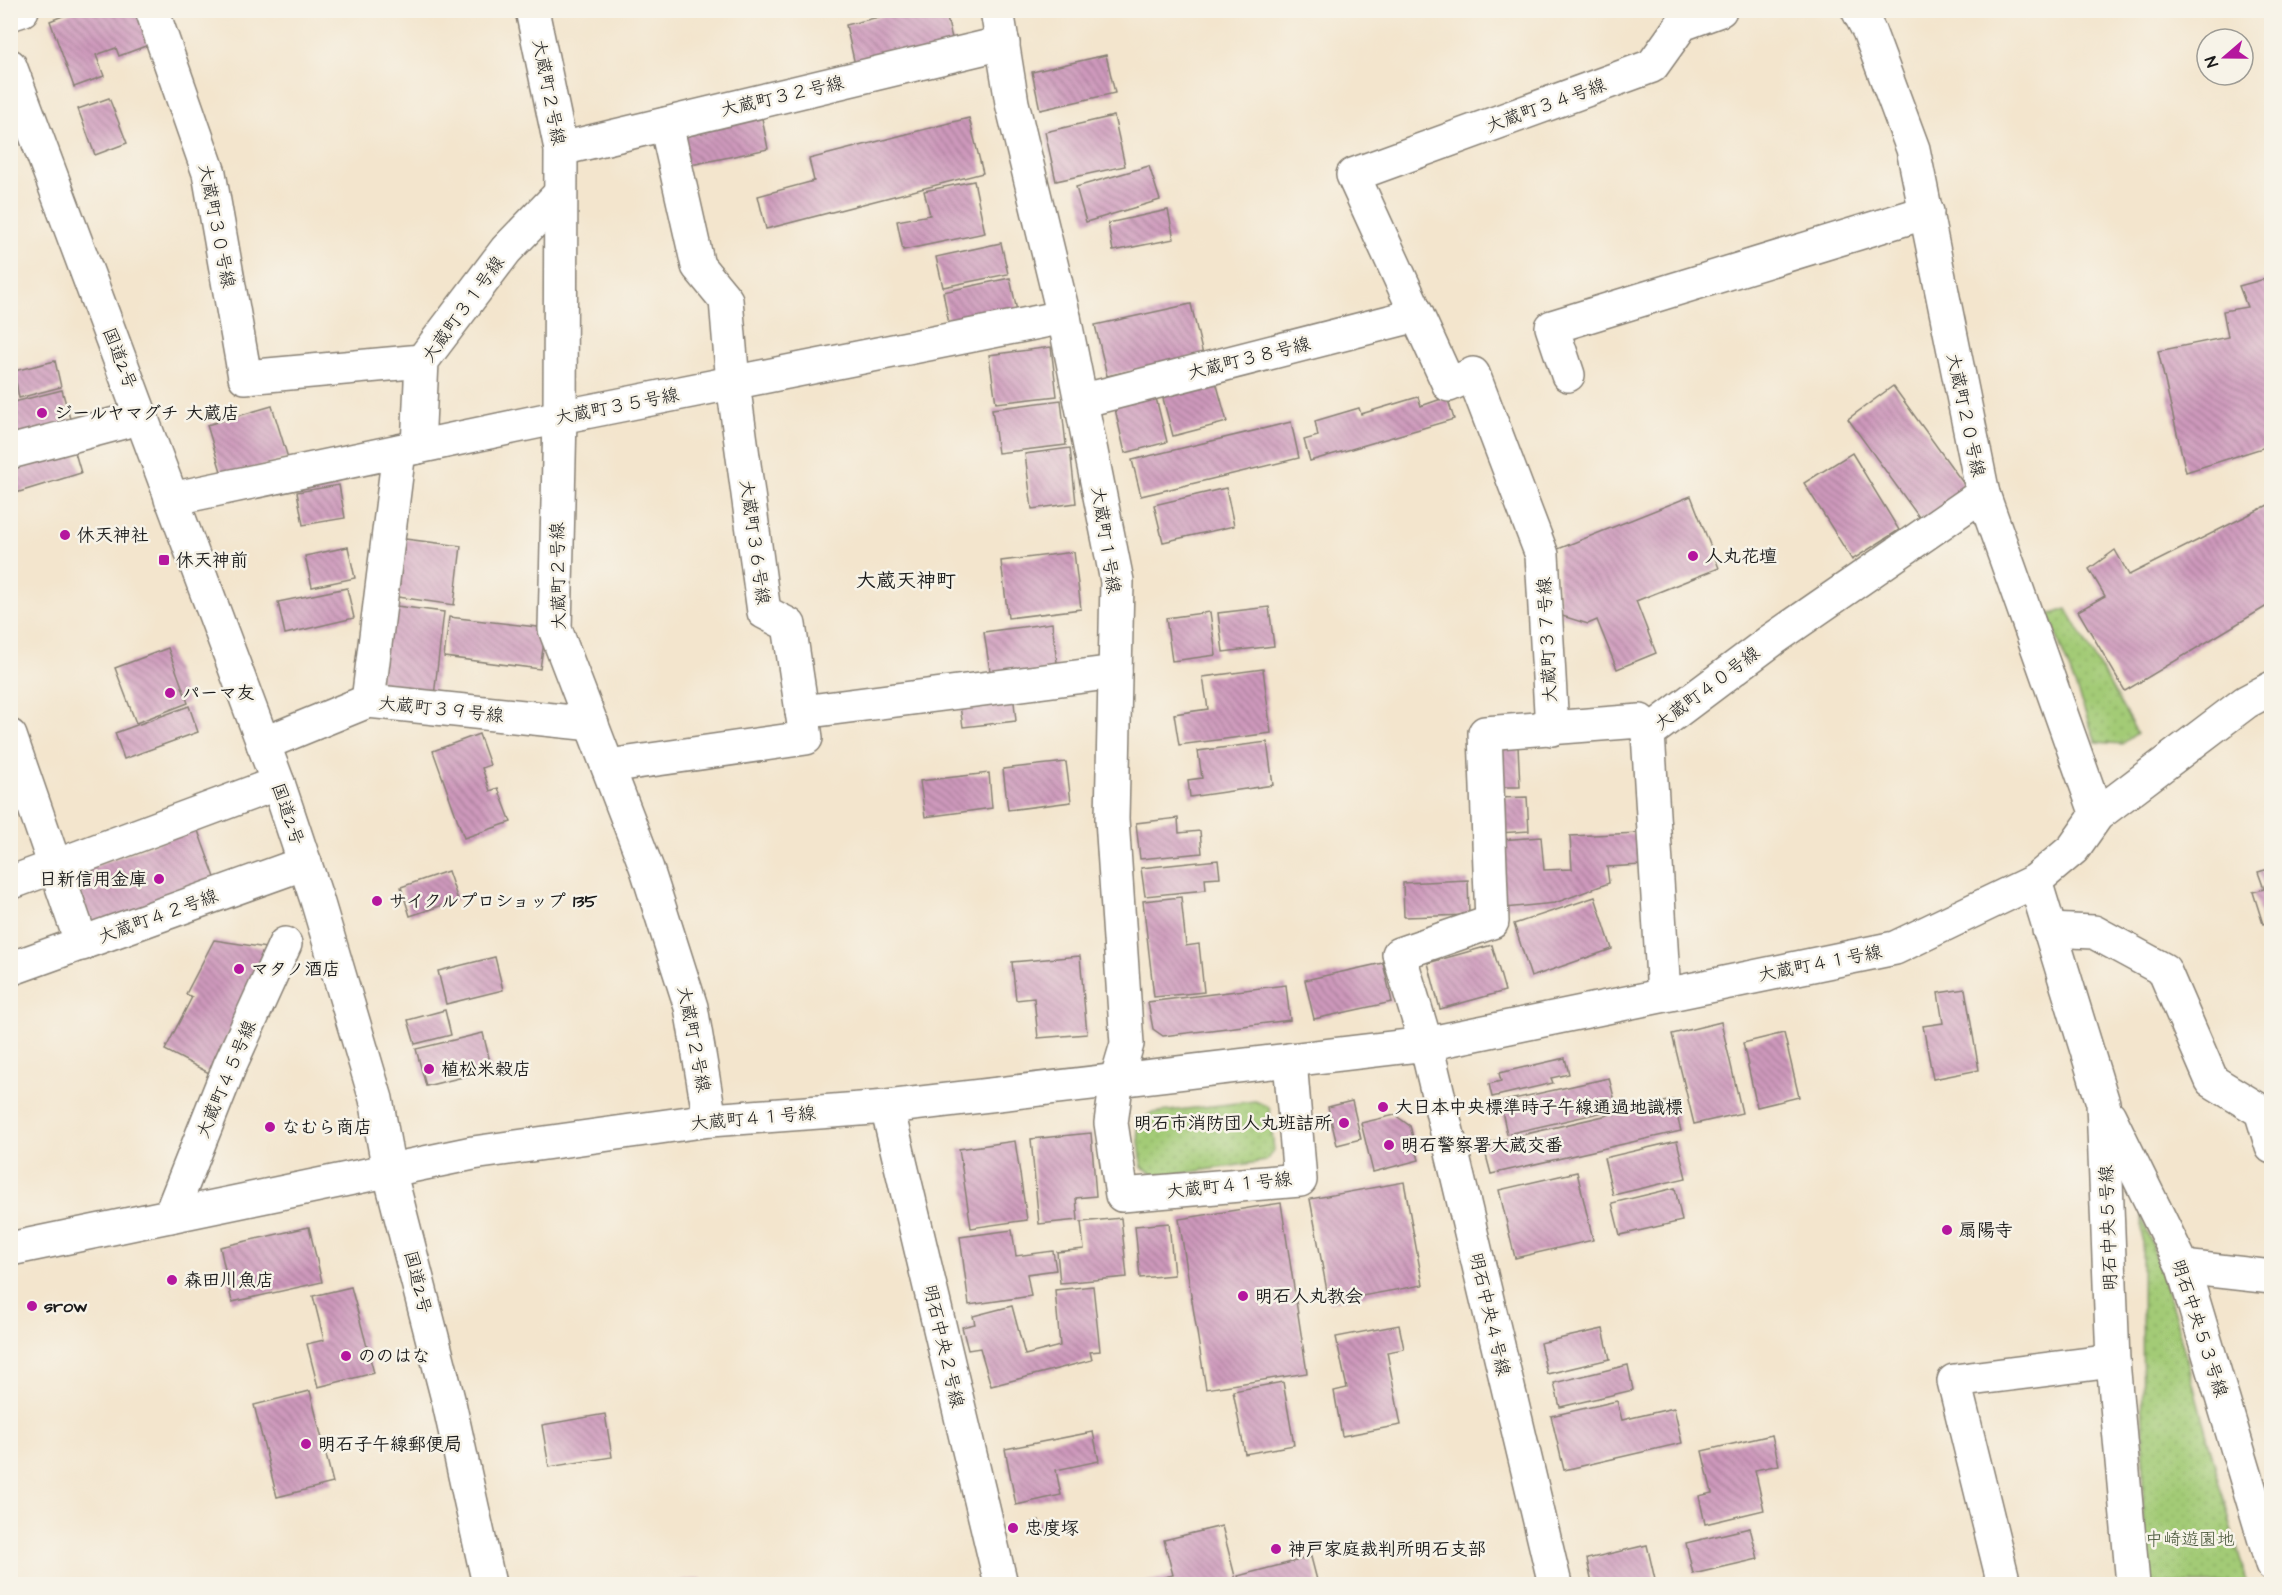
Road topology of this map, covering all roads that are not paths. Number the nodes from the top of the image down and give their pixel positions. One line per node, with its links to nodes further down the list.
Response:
1 (22, 10): 7 (main road)
2 (152, 10): 17 (main road, 大蔵町３０号線)
3 (532, 10): 11 (main road, 大蔵町２号線)
4 (997, 10): 8 (main road, 大蔵町１号線)
5 (1720, 10): 12 (main road, 大蔵町３４号線)
6 (1858, 10): 14 (main road, 大蔵町２０号線)
7 (10, 14)
8 (1003, 44): 10 (main road, 大蔵町３２号線); 16 (main road, 大蔵町１号線)
9 (11, 71): 21 (main road, 国道2号)
10 (666, 124): 11 (main road, 大蔵町３２号線); 19 (main road)
11 (561, 148): 13 (main road, 大蔵町２号線)
12 (1353, 175): 15 (main road, 大蔵町３７号線)
13 (560, 194): 17 (main road, 大蔵町３１号線); 22 (main road, 大蔵町２号線)
14 (1927, 212): 18 (main road); 25 (main road, 大蔵町２０号線)
15 (1417, 315): 20 (main road, 大蔵町３８号線); 32 (main road, 大蔵町３７号線)
16 (1064, 317): 19 (main road, 大蔵町３５号線); 20 (main road, 大蔵町１号線)
17 (422, 361): 23 (main road, 大蔵町３１号線)
18 (1568, 375)
19 (734, 383): 22 (main road, 大蔵町３５号線); 30 (main road, 大蔵町３６号線)
20 (1081, 401): 27 (main road, 大蔵町１号線)
21 (142, 417): 24 (main road); 26 (main road, 国道2号)
22 (560, 417): 23 (main road, 大蔵町３５号線); 31 (main road, 大蔵町２号線)
23 (409, 449): 26 (main road, 大蔵町３５号線); 29 (main road, 大蔵町３１号線)
24 (10, 452)
25 (1983, 494): 33 (main road, 大蔵町４０号線); 38 (main road, 大蔵町２０号線)
26 (171, 499): 35 (main road, 国道2号)
27 (1115, 672): 30 (main road); 50 (main road, 大蔵町１号線)
28 (2271, 688): 38 (main road, 大蔵町４１号線)
29 (368, 701): 31 (main road, 大蔵町３９号線); 35 (main road, 大蔵町３９号線)
30 (802, 712): 36 (main road, 大蔵町３６号線)
31 (592, 724): 36 (main road, 大蔵町２号線)
32 (1552, 729): 33 (main road); 48 (main road, 大蔵町３７号線)
33 (1648, 733): 47 (main road, 大蔵町４０号線)
34 (10, 736): 40 (main road)
35 (263, 744): 37 (main road, 国道2号)
36 (608, 766): 53 (main road, 大蔵町２号線)
37 (278, 783): 39 (main road, 国道2号); 40 (main road)
38 (2097, 815): 41 (main road, 大蔵町４１号線)
39 (304, 863): 44 (main road, 大蔵町４２号線); 55 (main road, 国道2号)
40 (55, 866): 42 (main road); 44 (main road)
41 (2035, 881): 43 (main road, 明石中央５号線); 47 (main road, 大蔵町４１号線)
42 (10, 883)
43 (2049, 930): 51 (main road, 明石中央５号線); 54 (main road)
44 (82, 944): 46 (main road, 大蔵町４２号線)
45 (285, 944): 56 (main road, 大蔵町４５号線)
46 (10, 969)
47 (1664, 995): 48 (main road, 大蔵町４１号線)
48 (1426, 1044): 49 (main road, 大蔵町４１号線); 64 (main road, 明石中央４号線)
49 (1290, 1060): 50 (main road, 大蔵町４１号線); 50 (main road, 大蔵町４１号線)
50 (1117, 1078): 52 (main road, 大蔵町４１号線)
51 (2103, 1103): 58 (main road, 明石中央５３号線); 60 (main road, 明石中央５号線)
52 (887, 1107): 53 (main road, 大蔵町４１号線); 63 (main road, 明石中央２号線)
53 (710, 1120): 55 (main road, 大蔵町４１号線)
54 (2271, 1147)
55 (389, 1170): 56 (main road, 大蔵町４１号線); 62 (main road, 国道2号)
56 (170, 1216): 57 (main road, 大蔵町４１号線)
57 (10, 1249)
58 (2183, 1267): 59 (main road); 61 (main road, 明石中央５３号線)
59 (2271, 1277)
60 (2113, 1361): 65 (main road); 66 (main road, 明石中央５号線)
61 (2271, 1564)
62 (489, 1584)
63 (1001, 1584)
64 (1555, 1584)
65 (2004, 1584)
66 (2133, 1584)

